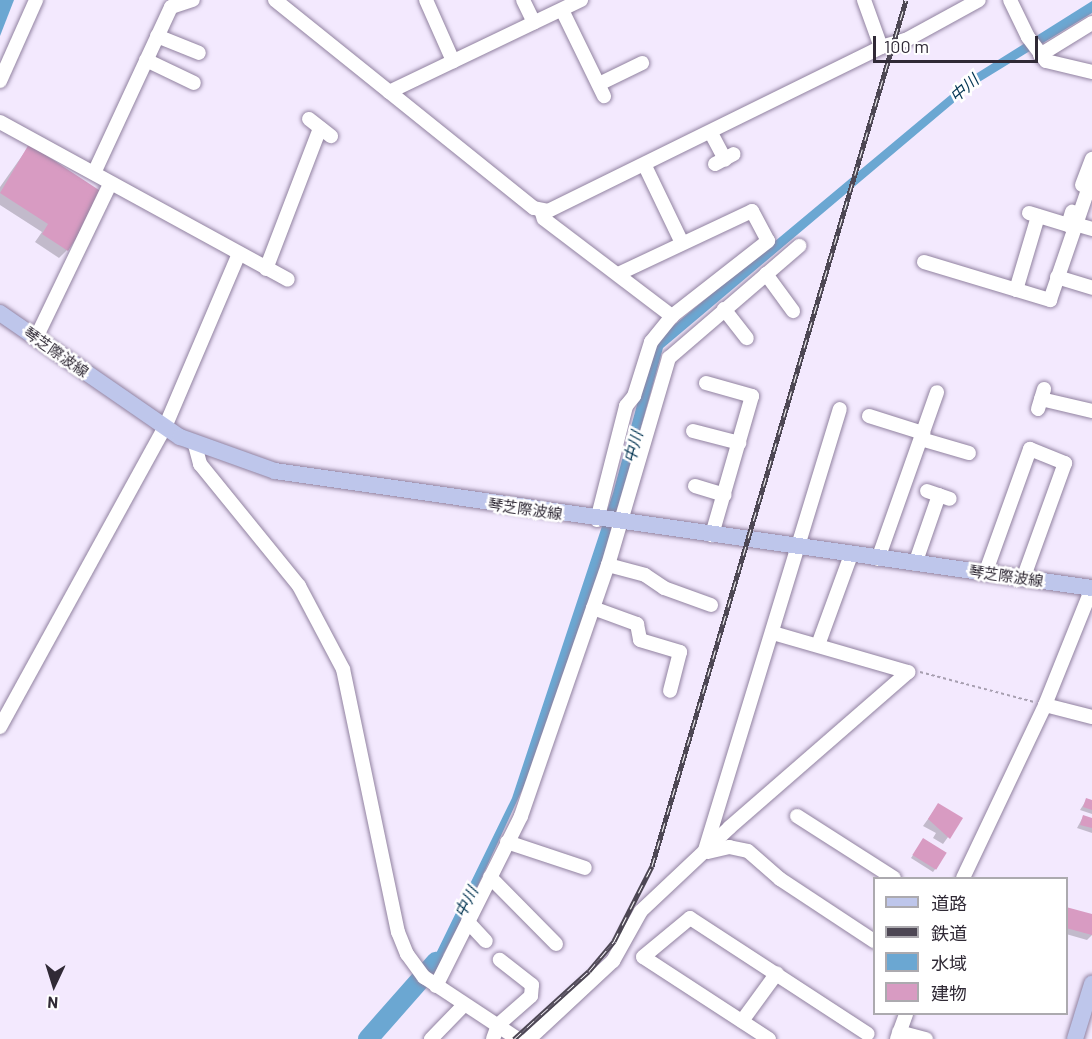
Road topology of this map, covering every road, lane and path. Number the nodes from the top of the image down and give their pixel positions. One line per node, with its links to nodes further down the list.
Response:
1 (36, 0): 22 (street)
2 (193, 0): 14 (street)
3 (296, 0): 10 (street)
4 (426, 0): 19 (street)
5 (522, 0): 12 (street)
6 (581, 0): 11 (street)
7 (864, 0): 15 (street)
8 (979, 0): 15 (street)
9 (1010, 0): 16 (street)
10 (279, 3): 24 (street)
11 (562, 10): 12 (street); 20 (street)
12 (534, 23): 19 (street)
13 (1092, 23): 16 (street)
14 (157, 36): 17 (street); 18 (street)
15 (881, 47): 27 (street)
16 (1038, 52): 21 (street)
17 (199, 53)
18 (146, 60): 23 (street); 31 (street)
19 (453, 61): 24 (street)
20 (642, 63)
21 (1092, 72)
22 (0, 81)
23 (194, 83)
24 (389, 92): 35 (street)
25 (0, 122): 31 (street)
26 (320, 128): 42 (street)
27 (711, 133): 28 (street); 30 (street)
28 (725, 159)
29 (1092, 159): 48 (street)
30 (645, 166): 35 (street); 38 (street)
31 (94, 173): 33 (street)
32 (1092, 178): 34 (street)
33 (110, 184): 40 (street); 53 (street)
34 (1089, 197): 36 (street)
35 (542, 210): 43 (street)
36 (1075, 224): 37 (street); 45 (street)
37 (1092, 229)
38 (682, 243): 43 (street); 52 (street)
39 (799, 246): 44 (street)
40 (238, 256): 42 (street); 63 (street)
41 (924, 262): 48 (street)
42 (266, 269): 46 (street)
43 (618, 273): 52 (street)
44 (766, 274): 49 (street); 50 (street)
45 (1057, 277): 47 (street); 48 (street)
46 (288, 280)
47 (1092, 288)
48 (1016, 290)
49 (724, 309): 54 (street); 56 (street)
50 (793, 311)
51 (0, 313): 53 (main road, 琴芝際波線)
52 (672, 316): 55 (street)
53 (36, 338): 63 (main road, 琴芝際波線)
54 (747, 338)
55 (642, 375): 56 (street); 72 (street)
56 (659, 380): 72 (street)
57 (706, 383): 66 (street)
58 (938, 393): 65 (street)
59 (1041, 399): 61 (street)
60 (840, 409): 74 (street)
61 (1092, 411)
62 (869, 416): 65 (street)
63 (165, 427): 67 (main road, 琴芝際波線); 90 (street)
64 (693, 430): 66 (street)
65 (922, 436): 68 (street); 76 (street)
66 (739, 443): 70 (street)
67 (195, 445): 72 (main road, 琴芝際波線); 105 (street)
68 (969, 453)
69 (695, 486): 70 (street)
70 (725, 495): 73 (street)
71 (938, 495): 77 (street)
72 (608, 521): 73 (main road, 琴芝際波線); 78 (street)
73 (712, 535): 74 (main road, 琴芝際波線)
74 (797, 548): 75 (main road, 琴芝際波線); 84 (street)
75 (851, 555): 76 (main road, 琴芝際波線); 85 (street)
76 (878, 559): 77 (main road, 琴芝際波線)
77 (915, 564): 79 (main road, 琴芝際波線)
78 (608, 565): 82 (street); 83 (street)
79 (985, 574): 80 (main road, 琴芝際波線); 80 (street)
80 (1023, 579): 81 (main road, 琴芝際波線)
81 (1092, 588): 88 (street)
82 (711, 605)
83 (592, 608): 87 (street); 92 (street)
84 (773, 633): 85 (street); 93 (street)
85 (818, 645): 86 (street)
86 (908, 672): 88 (path); 93 (street)
87 (670, 692)
88 (1045, 705): 89 (street); 97 (street)
89 (1092, 717)
90 (0, 727)
91 (797, 816): 96 (street)
92 (507, 842): 94 (street); 95 (street)
93 (704, 854): 99 (street); 115 (street)
94 (585, 868)
95 (490, 877): 98 (street); 101 (street)
96 (891, 877)
97 (964, 877)
98 (468, 922): 100 (street); 105 (street)
99 (873, 939)
100 (486, 941)
101 (556, 944)
102 (500, 960): 109 (street)
103 (777, 973): 108 (street); 108 (street); 110 (street)
104 (1092, 984): 118 (main road)
105 (436, 986): 106 (street)
106 (464, 1005): 109 (street); 112 (street)
107 (906, 1015): 111 (street)
108 (742, 1022): 116 (street)
109 (498, 1025): 113 (street); 114 (street)
110 (868, 1034)
111 (898, 1035): 117 (street)
112 (431, 1039)
113 (493, 1039)
114 (518, 1039)
115 (529, 1039)
116 (770, 1039)
117 (926, 1039)
118 (1074, 1039)

